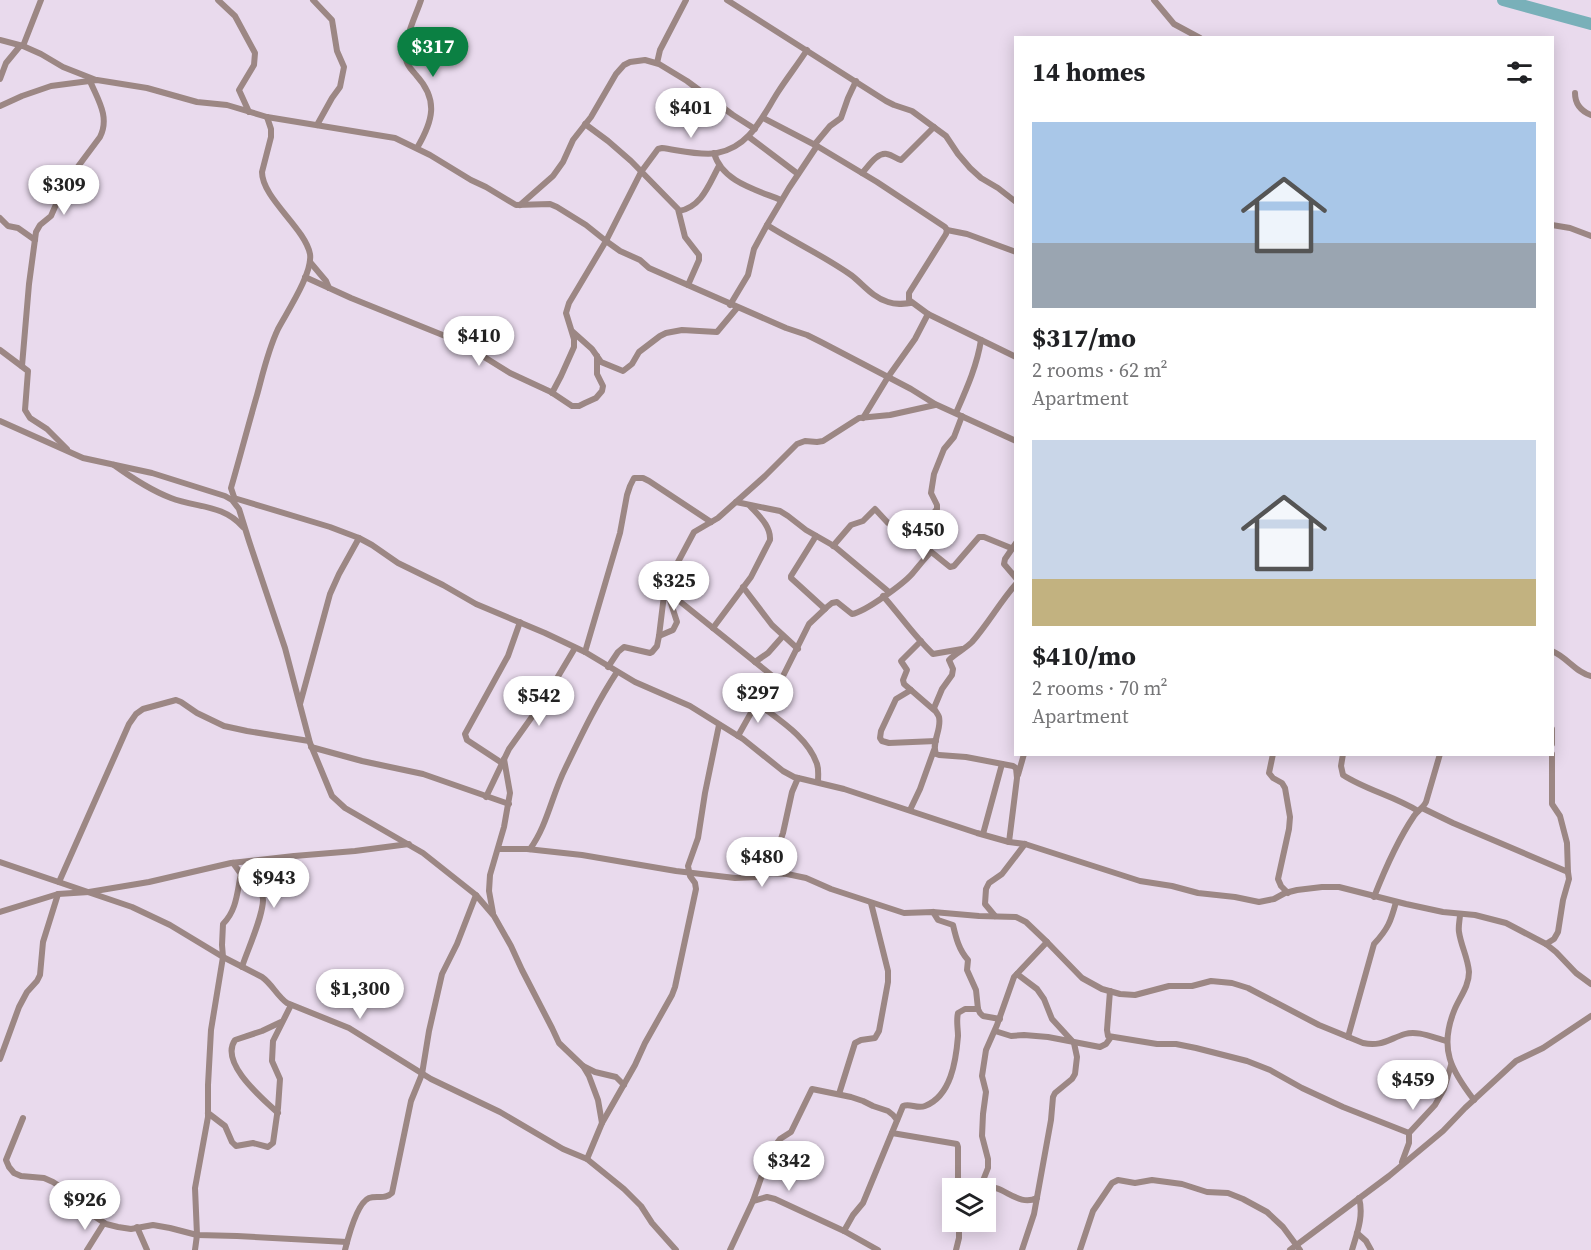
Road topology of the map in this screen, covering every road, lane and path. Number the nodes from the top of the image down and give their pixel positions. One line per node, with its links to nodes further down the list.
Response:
1 (41, 0): 10 (street)
2 (218, 0): 18 (street)
3 (313, 0): 23 (street)
4 (421, 0): 28 (street)
5 (686, 0): 12 (street)
6 (727, 0): 11 (street)
7 (1154, 0): 8 (street)
8 (1196, 36)
9 (0, 40): 10 (street)
10 (22, 46): 13 (street); 14 (street)
11 (807, 50): 15 (street); 21 (street)
12 (657, 63): 22 (street); 25 (street)
13 (0, 79)
14 (93, 81): 17 (street); 18 (street); 43 (street)
15 (856, 81): 24 (street); 27 (street)
16 (1575, 93): 19 (street)
17 (0, 106)
18 (249, 112): 20 (street)
19 (1591, 115)
20 (267, 117): 23 (street); 46 (street)
21 (763, 118): 25 (street); 27 (street)
22 (585, 124): 31 (street); 36 (street)
23 (317, 125): 28 (street)
24 (934, 127): 32 (street); 35 (street)
25 (755, 129): 26 (street)
26 (748, 137): 29 (street); 33 (street)
27 (816, 145): 32 (street); 33 (street)
28 (417, 148): 36 (street)
29 (714, 153): 30 (street); 31 (street)
30 (719, 166): 34 (street); 37 (street)
31 (641, 172): 37 (street); 44 (street)
32 (862, 172): 41 (street)
33 (798, 174): 34 (street)
34 (781, 200): 39 (street)
35 (1014, 200)
36 (520, 206): 44 (street)
37 (679, 211): 48 (street)
38 (0, 218): 43 (street)
39 (767, 225): 50 (street); 51 (street)
40 (1554, 225): 42 (street)
41 (947, 230): 45 (street); 50 (street)
42 (1591, 236)
43 (34, 240): 59 (street)
44 (606, 242): 48 (street); 54 (street)
45 (1014, 251)
46 (310, 262): 47 (street); 49 (street)
47 (305, 277): 49 (street); 69 (street)
48 (687, 285): 51 (street)
49 (330, 289): 61 (street)
50 (911, 303): 53 (street)
51 (730, 304): 52 (street)
52 (737, 308): 57 (street); 60 (street)
53 (928, 314): 55 (street); 60 (street)
54 (572, 332): 57 (street); 61 (street)
55 (981, 340): 58 (street); 63 (street)
56 (0, 350): 59 (street)
57 (597, 356): 61 (street)
58 (1014, 356)
59 (22, 366): 67 (street)
60 (888, 377): 62 (street); 64 (street)
61 (552, 393)
62 (935, 405): 63 (street); 64 (street)
63 (959, 415): 66 (street); 73 (street)
64 (862, 418): 70 (street)
65 (0, 422): 67 (street)
66 (1014, 440)
67 (70, 452): 68 (street)
68 (112, 464): 72 (street); 75 (street)
69 (234, 498): 72 (street); 78 (street)
70 (736, 502): 71 (street); 74 (street)
71 (749, 506): 77 (street); 85 (street)
72 (239, 509): 75 (street)
73 (929, 518): 76 (street); 79 (street)
74 (711, 522): 86 (street); 98 (street)
75 (245, 530): 107 (street)
76 (901, 532): 79 (street); 80 (street)
77 (816, 536): 80 (street); 89 (street)
78 (358, 538): 90 (street); 107 (street)
79 (916, 541): 82 (street)
80 (832, 546): 87 (street)
81 (1013, 546): 82 (street); 83 (street)
82 (931, 552): 87 (street)
83 (1014, 576)
84 (1014, 586): 97 (street)
85 (743, 587): 91 (street); 93 (street)
86 (666, 589): 91 (street); 92 (street); 92 (street)
87 (889, 592): 88 (street)
88 (883, 596): 89 (street); 94 (street)
89 (825, 609): 96 (street)
90 (520, 622): 95 (street); 119 (street)
91 (712, 628): 100 (street)
92 (659, 636): 101 (street)
93 (783, 636): 96 (street); 100 (street)
94 (921, 641): 97 (street); 105 (street)
95 (575, 648): 98 (street); 119 (street)
96 (798, 649): 104 (street)
97 (962, 649): 108 (street)
98 (585, 652): 101 (street)
99 (1554, 652): 103 (street)
100 (755, 662): 104 (street)
101 (608, 667): 102 (street)
102 (617, 672): 109 (street); 133 (street)
103 (1591, 676)
104 (780, 682): 106 (street)
105 (911, 690): 108 (street); 111 (street)
106 (765, 701): 110 (street); 123 (street)
107 (300, 704): 112 (street)
108 (934, 710): 111 (street)
109 (719, 725): 110 (street); 136 (street)
110 (738, 736): 121 (street)
111 (936, 741): 113 (street)
112 (310, 744): 124 (street); 130 (street); 140 (street)
113 (934, 749): 120 (street); 127 (street)
114 (1023, 756): 122 (street)
115 (1273, 756): 142 (street)
116 (1343, 756): 126 (street)
117 (1439, 756): 126 (street)
118 (1552, 756): 139 (street)
119 (503, 761): 124 (street); 125 (street)
120 (1002, 764): 122 (street); 128 (street)
121 (798, 778): 123 (street); 137 (street)
122 (1017, 778): 129 (street)
123 (818, 783): 127 (street)
124 (486, 797): 125 (street)
125 (509, 804): 132 (street)
126 (1420, 809): 139 (street); 145 (street)
127 (910, 810): 128 (street)
128 (983, 834): 129 (street)
129 (1009, 842): 131 (street)
130 (409, 844): 135 (street); 144 (street)
131 (1025, 844): 142 (street); 152 (street)
132 (498, 849): 133 (street); 151 (street)
133 (530, 849): 136 (street)
134 (0, 861): 140 (street)
135 (233, 863): 138 (street); 141 (street)
136 (689, 873): 137 (street); 174 (street)
137 (769, 873): 147 (street)
138 (241, 874): 155 (street); 156 (street)
139 (1568, 874): 154 (street)
140 (59, 882): 141 (street)
141 (88, 892): 143 (street); 155 (street)
142 (1288, 893): 145 (street)
143 (58, 894): 148 (street); 170 (street)
144 (476, 895): 151 (street); 173 (street)
145 (1374, 897): 146 (street)
146 (1396, 902): 150 (street); 167 (street)
147 (871, 903): 149 (street); 175 (street)
148 (0, 912)
149 (933, 912): 152 (street); 161 (street)
150 (1460, 914): 154 (street); 168 (street)
151 (494, 916): 172 (street)
152 (995, 916): 153 (street)
153 (1047, 942): 157 (street); 159 (street)
154 (1546, 944): 158 (street)
155 (223, 957): 156 (street); 177 (street)
156 (242, 967): 160 (street)
157 (1017, 974): 163 (street); 169 (street)
158 (1591, 984)
159 (1110, 991): 166 (street); 167 (street)
160 (291, 1005): 164 (street); 173 (street)
161 (978, 1009): 163 (street); 180 (street)
162 (1591, 1017): 176 (street)
163 (1000, 1019): 165 (street)
164 (281, 1022): 178 (street); 178 (street)
165 (995, 1031): 169 (street); 187 (street)
166 (1111, 1037): 169 (street); 182 (street)
167 (1348, 1037): 168 (street)
168 (1447, 1041): 171 (street)
169 (1074, 1042): 189 (street)
170 (0, 1059)
171 (1452, 1064): 176 (street); 182 (street)
172 (583, 1066): 174 (street); 181 (street)
173 (422, 1074): 184 (street); 198 (street)
174 (624, 1085): 181 (street)
175 (838, 1094): 180 (street); 191 (street)
176 (1474, 1100): 185 (street)
177 (208, 1113): 178 (street); 197 (street)
178 (278, 1113)
179 (23, 1118): 192 (street)
180 (897, 1120): 183 (street)
181 (602, 1123): 184 (street)
182 (1409, 1132): 185 (street)
183 (892, 1133): 186 (street); 194 (street)
184 (587, 1160): 204 (street)
185 (1400, 1166): 190 (street)
186 (958, 1178)
187 (985, 1178)
188 (996, 1189): 189 (street)
189 (1037, 1198): 208 (street)
190 (1359, 1198): 196 (street); 199 (street)
191 (753, 1201): 194 (street); 205 (street)
192 (104, 1222): 193 (street); 200 (street)
193 (137, 1227): 197 (street); 201 (street)
194 (844, 1231): 206 (street)
195 (959, 1232): 207 (street)
196 (1357, 1233): 211 (street); 212 (street)
197 (197, 1235): 198 (street); 202 (street)
198 (347, 1242): 203 (street)
199 (1298, 1248): 209 (street); 210 (street)
200 (87, 1250)
201 (147, 1250)
202 (195, 1250)
203 (345, 1250)
204 (676, 1250)
205 (730, 1250)
206 (878, 1250)
207 (956, 1250)
208 (1022, 1250)
209 (1080, 1250)
210 (1290, 1250)
211 (1352, 1250)
212 (1371, 1250)

